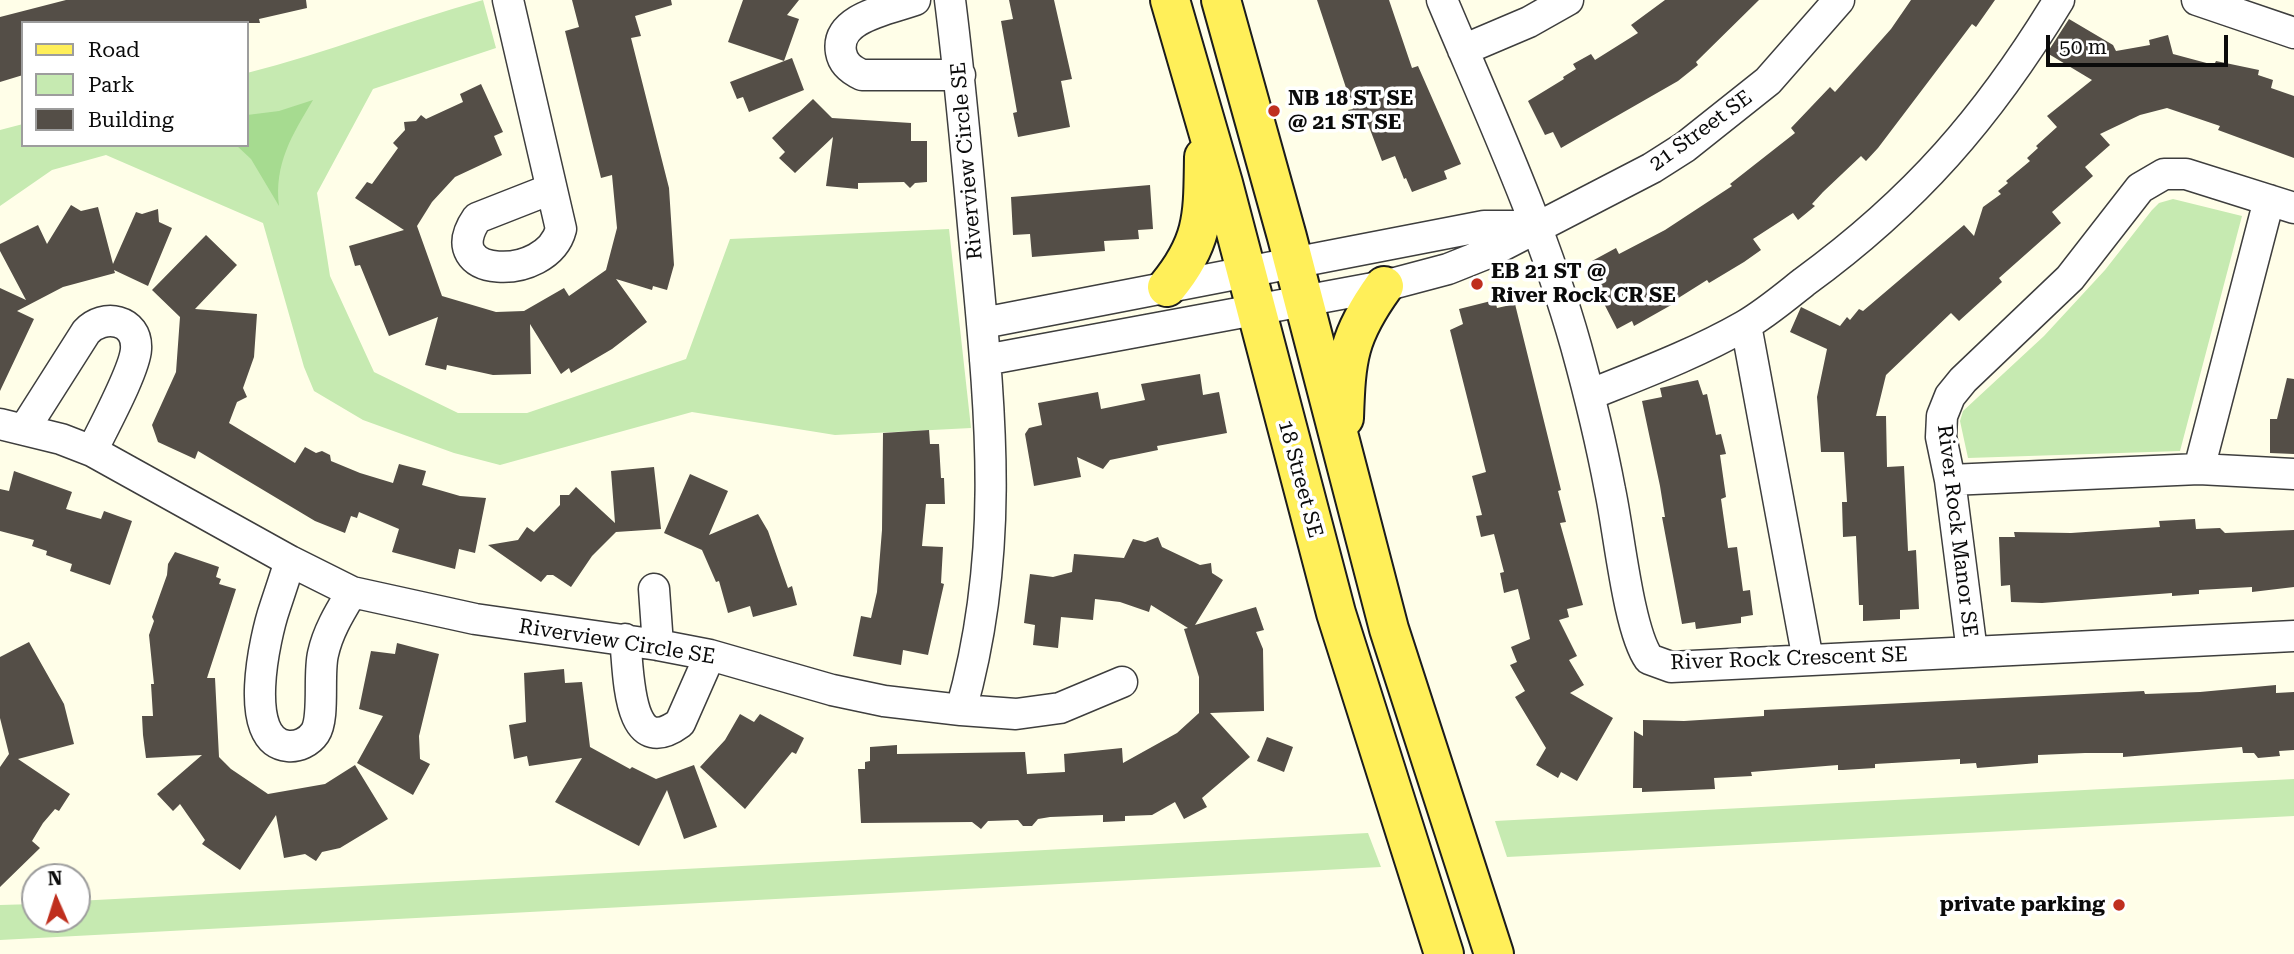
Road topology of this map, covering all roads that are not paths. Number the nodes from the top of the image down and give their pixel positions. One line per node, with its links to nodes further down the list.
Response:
1 (508, 0): 15 (street)
2 (915, 0): 13 (street)
3 (950, 0): 13 (street, Riverview Circle SE)
4 (1170, 0): 14 (main road, 18 Street SE)
5 (1221, 0): 18 (main road)
6 (1442, 0): 12 (street, River Rock Crescent SE)
7 (1568, 0): 12 (street)
8 (1839, 0): 17 (street, 21 Street SE)
9 (2059, 0): 25 (street)
10 (2197, 0): 11 (street)
11 (2294, 33)
12 (1462, 50): 17 (street, River Rock Crescent SE)
13 (960, 75): 24 (street, Riverview Circle SE)
14 (1205, 120): 19 (main road, 18 Street SE); 20 (main road)
15 (551, 189)
16 (2282, 204): 31 (street); 33 (street, River Rock Manor SE)
17 (1537, 226): 18 (street, 21 Street SE); 21 (street, 21 Street SE); 27 (street, River Rock Crescent SE)
18 (1293, 262): 19 (street, 21 Street SE); 22 (main road)
19 (1245, 271): 20 (street); 23 (main road, 18 Street SE)
20 (1167, 286): 24 (street)
21 (1384, 286): 22 (street, 21 Street SE); 30 (main road)
22 (1303, 301): 23 (street, 21 Street SE); 30 (main road)
23 (1255, 311): 26 (street); 45 (main road, 18 Street SE)
24 (983, 323): 26 (street, Riverview Circle SE)
25 (1746, 325): 27 (street); 42 (street)
26 (985, 360): 44 (street, Riverview Circle SE)
27 (1589, 395): 42 (street, River Rock Crescent SE)
28 (13, 426): 29 (street, Riverview Circle SE); 29 (street)
29 (92, 451): 34 (street, Riverview Circle SE)
30 (1343, 455): 46 (main road)
31 (2199, 469): 32 (street); 33 (street)
32 (2294, 474)
33 (1950, 480): 40 (street, River Rock Manor SE)
34 (290, 561): 36 (street, Riverview Circle SE); 36 (street)
35 (654, 589): 39 (street)
36 (352, 592): 38 (street, Riverview Circle SE)
37 (2294, 636): 40 (street, River Rock Crescent SE)
38 (625, 639): 39 (street, Riverview Circle SE); 41 (street)
39 (658, 645): 41 (street, Riverview Circle SE)
40 (1972, 652): 42 (street, River Rock Crescent SE)
41 (710, 655): 44 (street, Riverview Circle SE)
42 (1808, 660)
43 (1122, 682): 44 (street)
44 (961, 710)
45 (1444, 954)
46 (1494, 954)

